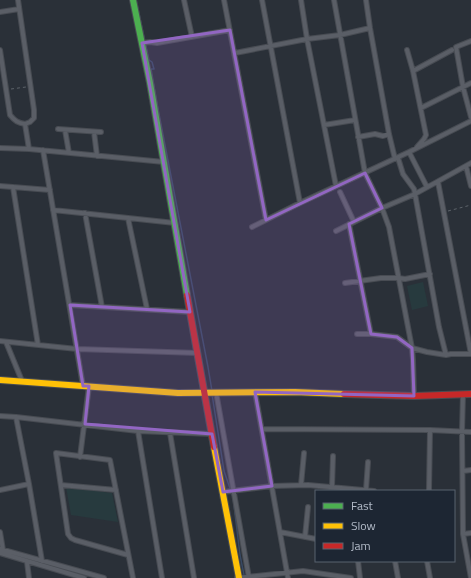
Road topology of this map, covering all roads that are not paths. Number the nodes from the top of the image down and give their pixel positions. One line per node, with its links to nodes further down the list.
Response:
1 (18, 0): 9 (street)
2 (133, 0): 17 (street)
3 (184, 0): 14 (street)
4 (224, 0): 12 (street)
5 (262, 0): 18 (street)
6 (301, 0): 15 (street)
7 (334, 0): 13 (street)
8 (366, 0): 11 (street)
9 (19, 9): 10 (street); 30 (street)
10 (0, 12)
11 (370, 28): 13 (street); 36 (street)
12 (230, 30): 14 (street); 22 (street)
13 (340, 35): 15 (street); 28 (street)
14 (192, 37): 17 (street)
15 (307, 39): 18 (street); 31 (street)
16 (471, 40): 25 (street)
17 (142, 43): 46 (street)
18 (270, 45): 22 (street); 59 (street)
19 (0, 50): 30 (street)
20 (407, 50): 23 (street)
21 (452, 50): 23 (street)
22 (235, 53): 64 (street)
23 (413, 71): 26 (street)
24 (471, 83): 25 (street)
25 (463, 86): 26 (street); 27 (street)
26 (421, 108): 40 (street)
27 (471, 117)
28 (355, 120): 31 (street); 37 (street)
29 (471, 121): 40 (street)
30 (26, 124): 39 (street)
31 (324, 125): 52 (street)
32 (58, 129): 33 (street)
33 (65, 130): 34 (street); 43 (street)
34 (94, 132): 35 (street); 44 (street)
35 (101, 132)
36 (389, 134): 37 (street); 45 (street)
37 (358, 137): 49 (street)
38 (0, 148): 39 (street)
39 (29, 149): 41 (street)
40 (416, 149): 42 (street)
41 (43, 150): 43 (street); 56 (street)
42 (409, 152): 45 (street); 55 (street)
43 (69, 153): 44 (street)
44 (97, 156): 46 (street)
45 (397, 158): 49 (street); 58 (street)
46 (164, 162): 65 (street)
47 (471, 164): 48 (street)
48 (466, 166): 50 (street); 53 (street)
49 (365, 173): 52 (street); 60 (street)
50 (438, 182): 55 (street); 85 (street)
51 (0, 186): 54 (street)
52 (336, 186): 59 (street)
53 (471, 186)
54 (13, 187): 56 (street); 81 (street)
55 (427, 187): 58 (street)
56 (50, 190): 61 (street)
57 (340, 192): 66 (street)
58 (415, 194): 60 (street); 69 (street)
59 (300, 203): 64 (street)
60 (382, 208): 66 (street); 70 (street)
61 (53, 210): 62 (street); 73 (street)
62 (85, 213): 63 (street); 74 (street)
63 (128, 218): 65 (street); 75 (street)
64 (266, 220): 67 (street)
65 (175, 223): 76 (street)
66 (352, 223): 68 (street); 71 (street)
67 (252, 227)
68 (336, 231)
69 (430, 274): 70 (street); 86 (street)
70 (399, 278): 71 (street); 82 (street)
71 (361, 281): 72 (street); 78 (street)
72 (345, 283)
73 (70, 305): 74 (street); 83 (street)
74 (102, 307): 75 (street)
75 (147, 309): 76 (street)
76 (190, 312): 84 (street)
77 (357, 334): 78 (street)
78 (371, 334): 82 (street)
79 (0, 341): 80 (street)
80 (6, 342): 81 (street); 88 (street)
81 (38, 345): 83 (street)
82 (412, 348): 86 (street); 95 (street)
83 (77, 349): 84 (street); 89 (street)
84 (198, 353): 90 (street)
85 (471, 354): 86 (street)
86 (446, 355)
87 (0, 380): 88 (street)
88 (22, 381): 89 (street)
89 (86, 386): 90 (street); 98 (street)
90 (204, 392): 91 (street); 105 (street)
91 (216, 392): 92 (street); 119 (street)
92 (255, 392): 95 (street); 99 (street)
93 (463, 394): 94 (street); 95 (street); 102 (street)
94 (471, 394)
95 (414, 396)
96 (0, 416): 97 (street)
97 (16, 417): 98 (street); 112 (street)
98 (85, 424): 101 (street); 107 (street)
99 (262, 429): 100 (street); 115 (street)
100 (430, 430): 102 (street); 121 (street)
101 (138, 431): 104 (street); 145 (street)
102 (462, 432): 103 (street); 111 (street)
103 (471, 432)
104 (170, 433): 105 (street); 146 (street)
105 (212, 434): 122 (street)
106 (304, 453): 114 (street)
107 (80, 456): 113 (street); 118 (street)
108 (333, 456): 116 (street)
109 (368, 462): 120 (street)
110 (471, 470): 111 (street)
111 (463, 471): 126 (street)
112 (29, 484): 117 (street); 132 (street)
113 (61, 485): 118 (street); 131 (street)
114 (301, 485): 115 (street); 116 (street)
115 (272, 486): 119 (street); 125 (street)
116 (332, 487): 120 (street)
117 (0, 490)
118 (116, 490): 131 (street)
119 (233, 490): 122 (street); 140 (street)
120 (362, 490)
121 (429, 490)
122 (223, 492): 147 (street)
123 (308, 507): 128 (street)
124 (0, 532): 130 (street)
125 (280, 532): 128 (street); 138 (street)
126 (463, 534): 127 (street); 137 (street)
127 (471, 534)
128 (305, 537): 129 (street)
129 (315, 539)
130 (1, 551): 132 (street); 133 (street)
131 (128, 555): 144 (street)
132 (42, 561): 143 (street)
133 (27, 562): 141 (street); 142 (street)
134 (358, 562): 150 (street)
135 (395, 562): 151 (street)
136 (428, 562): 152 (street)
137 (470, 564): 153 (street)
138 (287, 572): 139 (street); 140 (street); 148 (street)
139 (326, 576): 149 (street)
140 (249, 577): 147 (street)
141 (29, 578)
142 (84, 578)
143 (104, 578)
144 (133, 578)
145 (162, 578)
146 (194, 578)
147 (238, 578)
148 (288, 578)
149 (351, 578)
150 (360, 578)
151 (398, 578)
152 (430, 578)
153 (471, 578)

